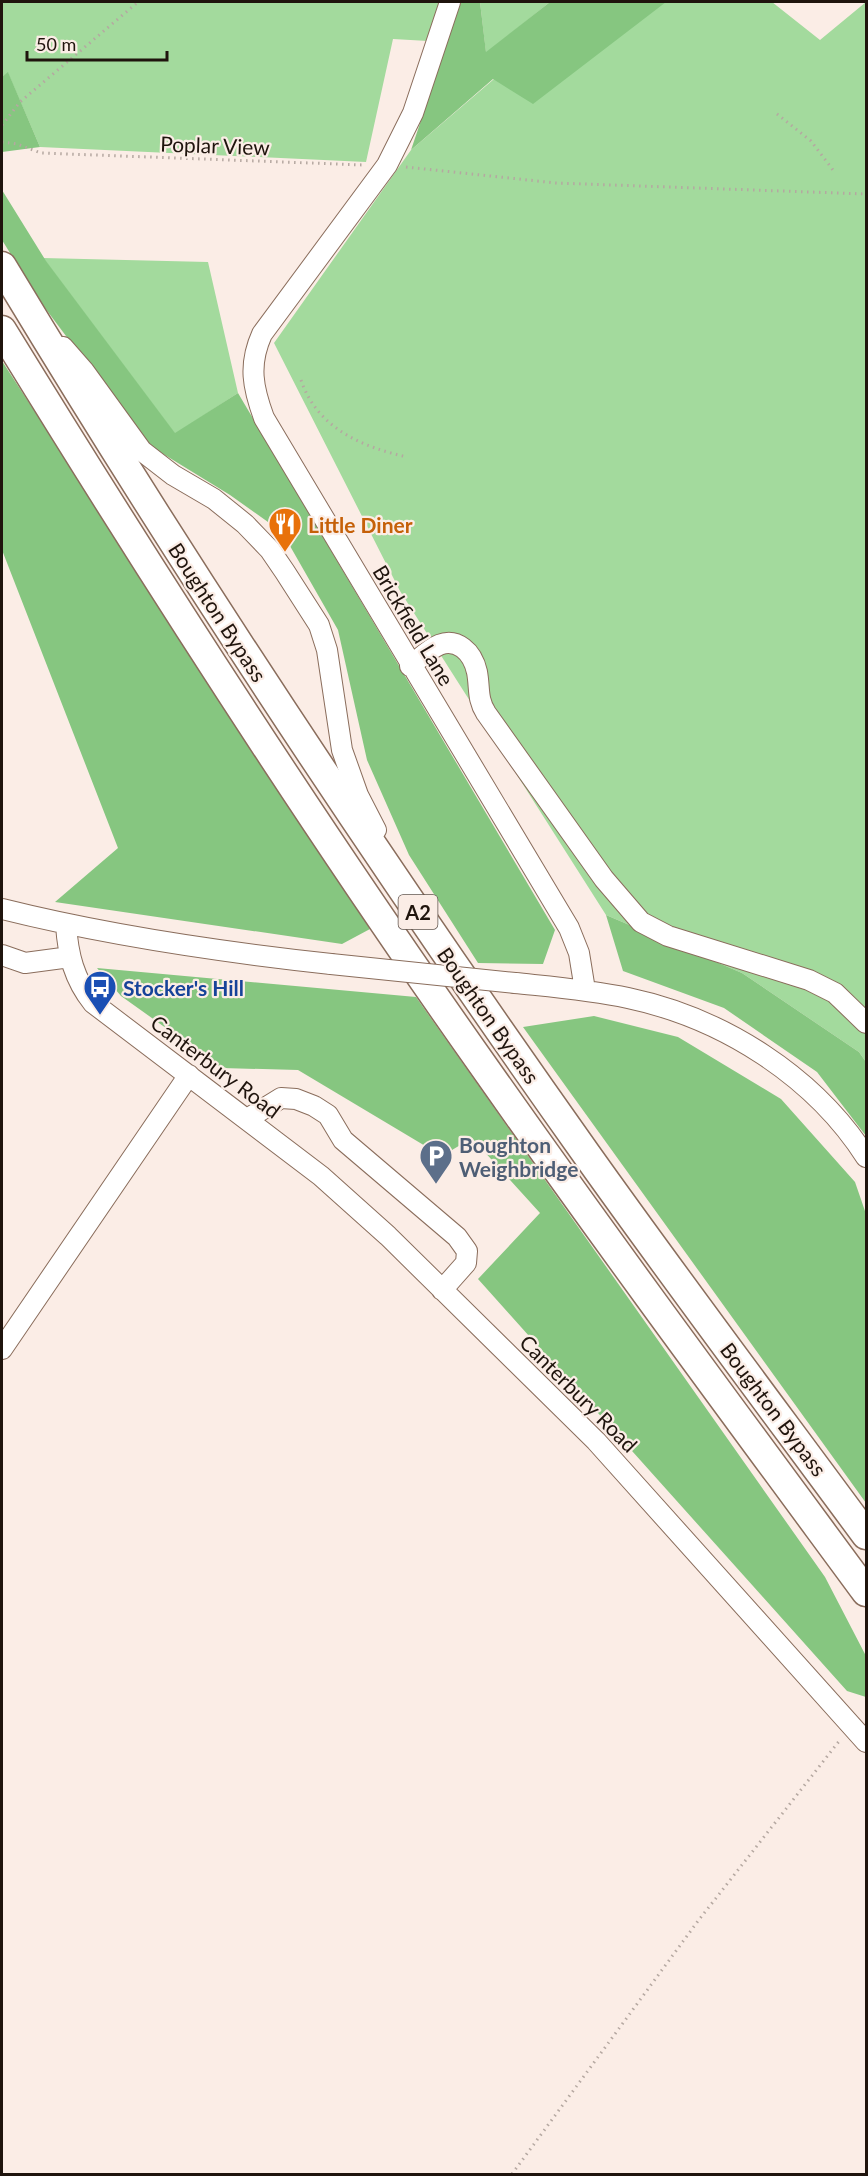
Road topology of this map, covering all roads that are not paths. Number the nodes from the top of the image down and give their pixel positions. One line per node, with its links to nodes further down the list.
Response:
1 (450, 2): 5 (street, Brickfield Lane)
2 (2, 266): 3 (highway, Boughton Bypass / A2)
3 (25, 305): 7 (highway, Boughton Bypass / A2); 7 (street)
4 (2, 330): 19 (highway, Boughton Bypass / A2)
5 (410, 666): 11 (street, Brickfield Lane); 12 (street)
6 (2, 909): 8 (street)
7 (422, 917): 18 (highway, Boughton Bypass / A2)
8 (66, 925): 10 (street, Canterbury Road); 11 (street, bridge)
9 (2, 955): 10 (street)
10 (70, 957): 13 (street, Canterbury Road)
11 (585, 990): 15 (street)
12 (867, 1023)
13 (189, 1075): 14 (street, Canterbury Road); 17 (street)
14 (248, 1119): 16 (street, Canterbury Road); 16 (street)
15 (867, 1157)
16 (442, 1290): 20 (street, Canterbury Road)
17 (2, 1349)
18 (867, 1534)
19 (867, 1592)
20 (858, 1742)

